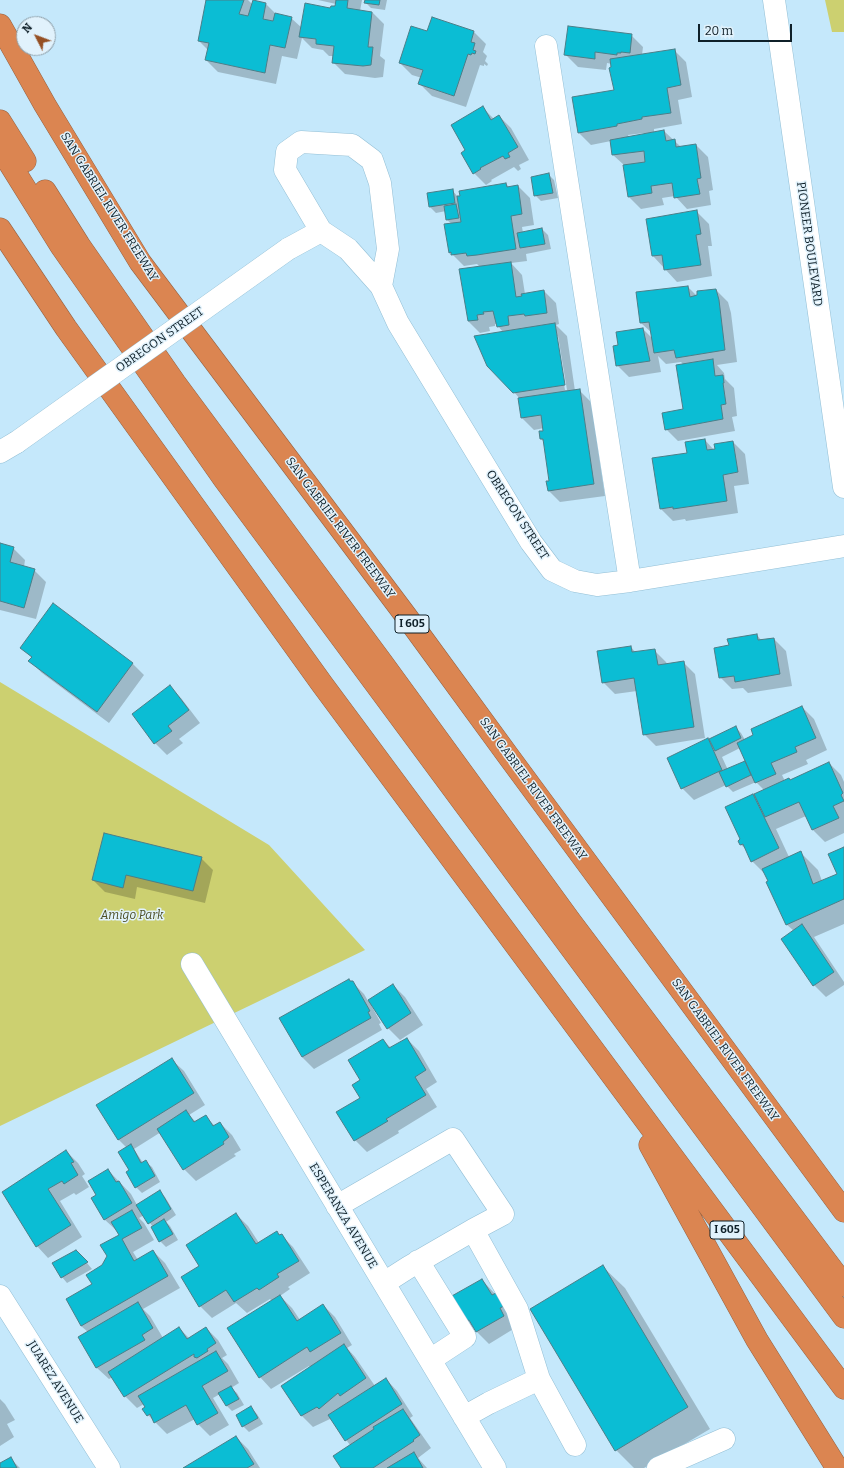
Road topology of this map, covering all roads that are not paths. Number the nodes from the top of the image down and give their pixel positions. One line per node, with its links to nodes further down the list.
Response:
1 (774, 0): 10 (street, PIONEER BOULEVARD)
2 (0, 25): 16 (highway, SAN GABRIEL RIVER FREEWAY / I 605)
3 (546, 46): 12 (street)
4 (0, 121): 20 (highway)
5 (0, 148): 22 (highway)
6 (0, 229): 14 (highway, I 605)
7 (321, 231): 8 (street, OBREGON STREET); 8 (street, OBREGON STREET); 9 (street, OBREGON STREET, bridge)
8 (381, 286): 12 (street, OBREGON STREET)
9 (9, 447)
10 (844, 487)
11 (844, 546): 12 (street, OBREGON STREET)
12 (630, 581)
13 (192, 964): 15 (street, ESPERANZA AVENUE)
14 (610, 1072): 25 (highway, I 605); 32 (highway)
15 (337, 1206): 17 (street); 19 (street, ESPERANZA AVENUE)
16 (844, 1211)
17 (473, 1230): 18 (street); 24 (street)
18 (418, 1262): 19 (street); 23 (street)
19 (384, 1283): 23 (street, ESPERANZA AVENUE)
20 (844, 1285)
21 (0, 1296): 29 (street, JUAREZ AVENUE)
22 (844, 1317)
23 (430, 1360): 26 (street, ESPERANZA AVENUE)
24 (539, 1379): 26 (street); 28 (street)
25 (844, 1388)
26 (464, 1417): 30 (street, ESPERANZA AVENUE)
27 (724, 1439): 31 (street)
28 (575, 1445)
29 (109, 1468)
30 (495, 1468)
31 (658, 1468)
32 (837, 1468)

